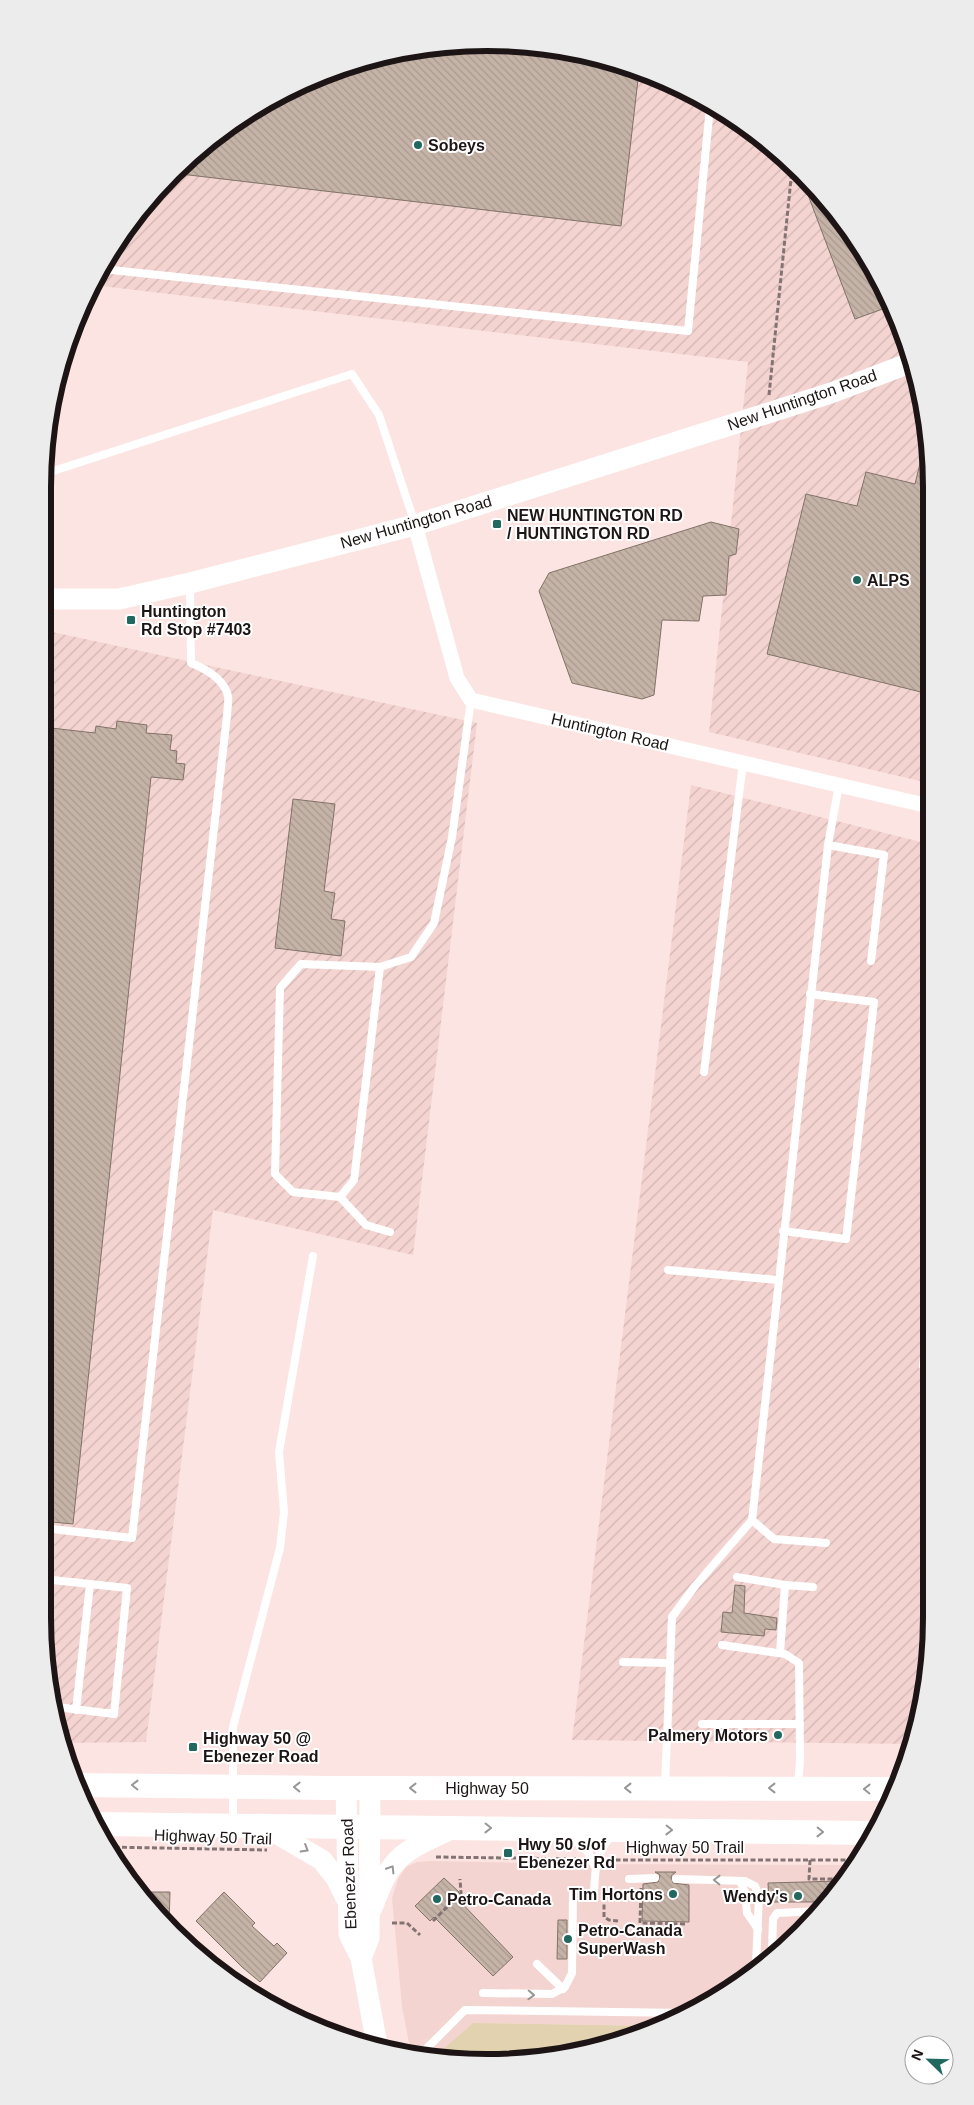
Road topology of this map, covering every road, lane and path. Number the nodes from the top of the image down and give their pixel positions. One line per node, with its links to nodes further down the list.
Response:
1 (709, 113): 3 (lane)
2 (791, 176): 5 (path)
3 (110, 270)
4 (905, 365): 5 (street, New Huntington Road)
5 (767, 413): 7 (street, New Huntington Road)
6 (52, 472): 7 (lane)
7 (415, 525): 8 (street, New Huntington Road); 10 (street)
8 (190, 583): 9 (street, New Huntington Road); 26 (lane)
9 (51, 598)
10 (471, 700): 11 (street, Huntington Road); 16 (lane)
11 (743, 763): 12 (street, Huntington Road); 18 (lane)
12 (839, 785): 13 (street, Huntington Road); 14 (lane)
13 (923, 805)
14 (828, 845): 15 (lane); 17 (lane)
15 (871, 961)
16 (380, 967): 19 (lane); 19 (lane)
17 (810, 994): 20 (lane); 20 (lane)
18 (704, 1072)
19 (340, 1196): 21 (lane)
20 (783, 1231): 24 (lane)
21 (390, 1232)
22 (313, 1256): 42 (lane)
23 (668, 1270): 24 (lane)
24 (778, 1280): 25 (lane)
25 (752, 1520): 27 (lane); 36 (lane)
26 (51, 1529)
27 (826, 1543)
28 (737, 1578): 31 (lane)
29 (51, 1580): 30 (lane)
30 (90, 1584): 38 (lane); 38 (lane)
31 (786, 1585): 32 (lane); 34 (lane)
32 (813, 1587)
33 (722, 1646): 34 (lane)
34 (780, 1653): 40 (lane)
35 (623, 1662): 36 (lane)
36 (670, 1664): 45 (lane)
37 (61, 1708): 38 (lane)
38 (76, 1710)
39 (702, 1724): 40 (lane)
40 (800, 1724): 46 (lane)
41 (84, 1785): 42 (main road, Highway 50, one-way to 41)
42 (232, 1786): 43 (main road, Highway 50, one-way to 42); 49 (lane)
43 (346, 1788): 44 (main road, Highway 50); 51 (street, Ebenezer Road)
44 (370, 1788): 45 (main road, Highway 50, one-way to 44); 51 (street, Ebenezer Road)
45 (665, 1788): 46 (main road, Highway 50, one-way to 45)
46 (798, 1788): 47 (main road, Highway 50, one-way to 46)
47 (888, 1789)
48 (103, 1824): 49 (main road)
49 (232, 1825): 50 (main road)
50 (262, 1825): 51 (main road); 73 (street, one-way to 73)
51 (358, 1826): 52 (main road); 73 (street, Ebenezer Road); 74 (street, Ebenezer Road)
52 (455, 1827): 53 (main road, one-way to 53); 74 (street, one-way to 52)
53 (556, 1829): 54 (main road); 62 (lane)
54 (620, 1829): 55 (main road, one-way to 55); 62 (lane)
55 (866, 1833)
56 (116, 1846): 57 (path, Highway 50 Trail)
57 (277, 1850)
58 (429, 1856): 62 (path, Highway 50 Trail)
59 (641, 1860): 60 (path, Highway 50 Trail); 62 (path, Highway 50 Trail); 63 (path)
60 (810, 1860): 61 (path, Highway 50 Trail); 68 (path)
61 (849, 1860)
62 (595, 1862): 71 (lane)
63 (640, 1865)
64 (655, 1878): 66 (lane)
65 (460, 1879): 76 (path)
66 (629, 1879)
67 (676, 1879): 69 (lane, one-way to 67)
68 (836, 1879)
69 (740, 1881): 79 (lane); 79 (lane)
70 (641, 1885): 78 (path)
71 (594, 1893)
72 (573, 1894): 85 (lane)
73 (349, 1903): 82 (street, Ebenezer Road)
74 (370, 1912): 82 (street, Ebenezer Road)
75 (808, 1912): 81 (lane)
76 (433, 1921)
77 (392, 1922): 80 (path)
78 (686, 1924)
79 (758, 1929): 83 (lane)
80 (420, 1935)
81 (772, 1948)
82 (361, 1958): 88 (street, Ebenezer Road)
83 (756, 1961)
84 (537, 1964): 85 (lane)
85 (563, 1988): 86 (lane, one-way to 85)
86 (483, 1993)
87 (672, 2013): 89 (lane)
88 (376, 2039)
89 (426, 2049)

